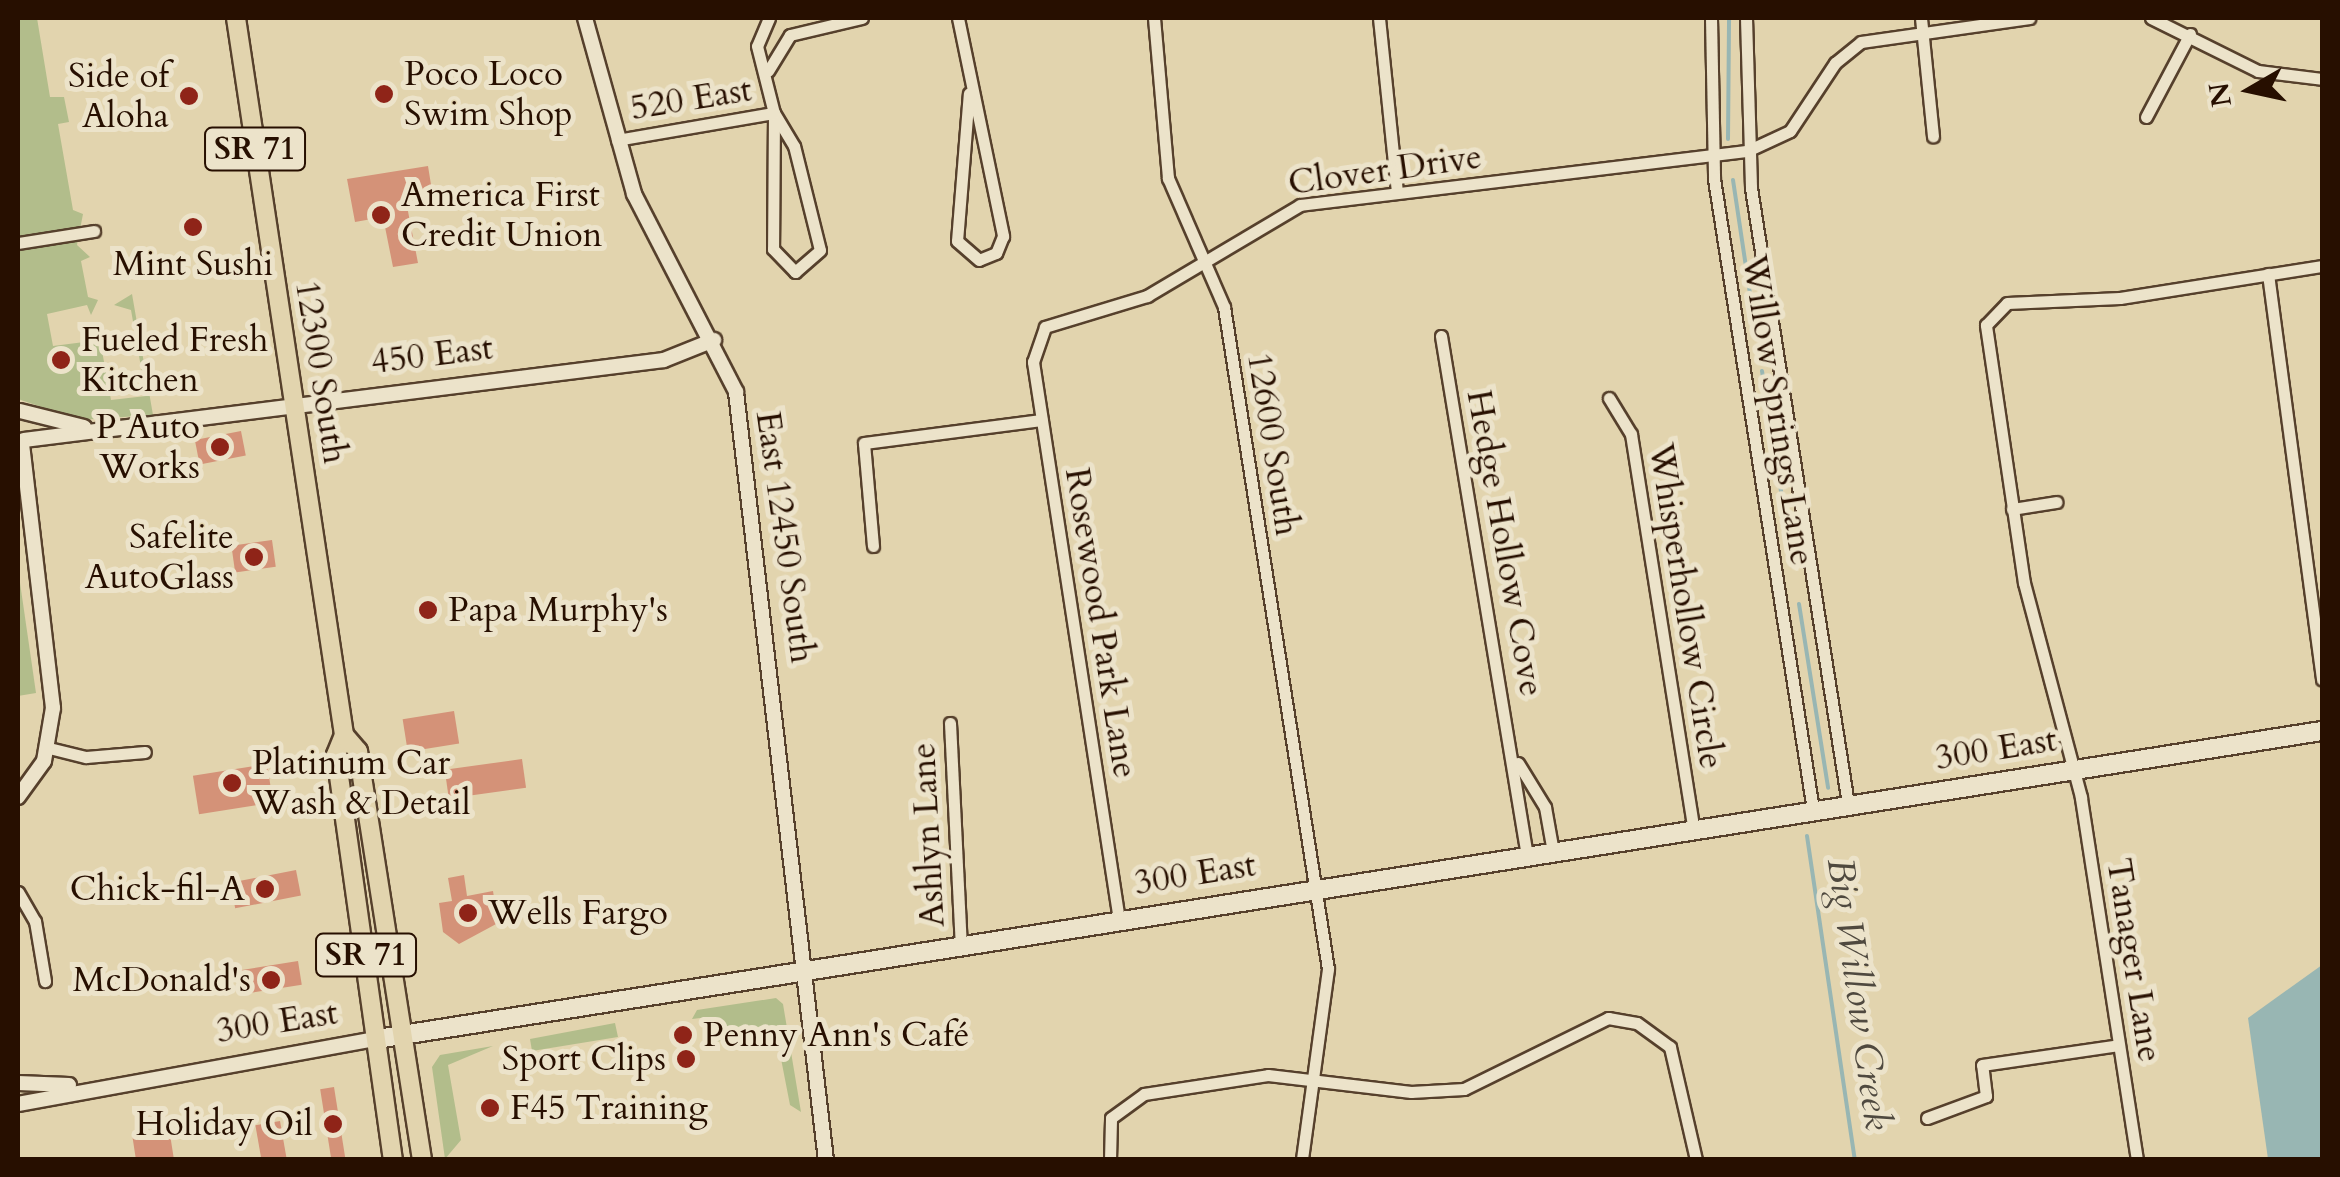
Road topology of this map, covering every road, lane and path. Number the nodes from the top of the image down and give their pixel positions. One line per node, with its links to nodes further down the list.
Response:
1 (236, 18): 35 (main road, 12300 South / SR 71)
2 (585, 18): 22 (street, East 12450 South)
3 (769, 18): 16 (street)
4 (862, 18): 13 (street)
5 (949, 18): 6 (street)
6 (959, 18): 18 (street)
7 (1154, 18): 28 (street, 12600 South)
8 (1379, 18): 25 (street)
9 (1711, 18): 24 (street, Willow Springs Lane)
10 (1746, 18): 23 (street, Willow Springs Lane)
11 (2029, 18): 14 (street, Clover Drive)
12 (2151, 18): 15 (street)
13 (819, 20): 16 (street)
14 (1922, 23): 21 (street); 23 (street, Clover Drive)
15 (2190, 34): 17 (street); 20 (street)
16 (768, 70): 19 (street)
17 (2322, 78)
18 (969, 93): 18 (street)
19 (774, 114): 19 (street); 22 (street, 520 East)
20 (2146, 116)
21 (1932, 136)
22 (617, 140): 33 (street, East 12450 South)
23 (1746, 151): 24 (street, Clover Drive); 54 (street, Willow Springs Lane)
24 (1712, 158): 25 (street, Clover Drive); 55 (street, Willow Springs Lane)
25 (1396, 192): 28 (street, Clover Drive)
26 (94, 231): 27 (street)
27 (18, 243)
28 (1205, 259): 31 (street, Clover Drive); 59 (street, 12600 South)
29 (2322, 266): 30 (street)
30 (2268, 274): 42 (street, Tanager Lane); 45 (street)
31 (1038, 335): 37 (street, Rosewood Park Lane)
32 (1441, 336): 51 (street, Hedge Hollow Cove)
33 (714, 340): 35 (street, 450 East); 63 (street, East 12450 South)
34 (1610, 398): 56 (street, Whisperhollow Circle)
35 (293, 402): 38 (street, 450 East); 48 (main road, 12300 South / SR 71)
36 (19, 410): 38 (street, 450 East); 39 (street)
37 (1042, 420): 44 (street); 61 (street, Rosewood Park Lane)
38 (94, 430): 39 (street, 450 East)
39 (21, 445): 43 (street)
40 (2056, 502): 42 (street)
41 (18, 504): 43 (street)
42 (2012, 509): 52 (street, Tanager Lane)
43 (24, 521): 49 (street)
44 (874, 546)
45 (2322, 679)
46 (950, 723): 62 (street, Ashlyn Lane)
47 (2322, 731): 52 (main road, 300 East)
48 (344, 735): 65 (main road, 12300 South / SR 71); 66 (main road, 12300 South / SR 71)
49 (49, 748): 50 (street); 53 (street)
50 (146, 752)
51 (1516, 760): 57 (street, Hedge Hollow Cove); 58 (street, Hedge Hollow Cove)
52 (2074, 769): 54 (main road, 300 East); 67 (street, Tanager Lane)
53 (18, 798)
54 (1848, 804): 55 (main road, 300 East)
55 (1814, 810): 56 (main road, 300 East)
56 (1694, 830): 57 (main road, 300 East)
57 (1553, 852): 58 (main road, 300 East)
58 (1528, 856): 59 (main road, 300 East)
59 (1316, 888): 61 (main road, 300 East); 68 (street, 12600 South)
60 (18, 892): 64 (street)
61 (1119, 920): 62 (main road, 300 East)
62 (962, 944): 63 (main road, 300 East)
63 (798, 969): 65 (main road, 300 East); 75 (street, East 12450 South)
64 (45, 981)
65 (404, 1035): 66 (main road, 300 East); 74 (main road, 12300 South / SR 71)
66 (377, 1039): 70 (street, 300 East); 73 (main road, 12300 South / SR 71)
67 (2120, 1044): 72 (street); 79 (street, Tanager Lane)
68 (1314, 1080): 76 (street); 77 (street, 12600 South); 78 (street)
69 (18, 1083): 70 (street, 300 East)
70 (80, 1086): 71 (street, 300 East)
71 (18, 1104)
72 (1927, 1118)
73 (393, 1160)
74 (422, 1160)
75 (826, 1160)
76 (1110, 1160)
77 (1302, 1160)
78 (1696, 1160)
79 (2137, 1160)

